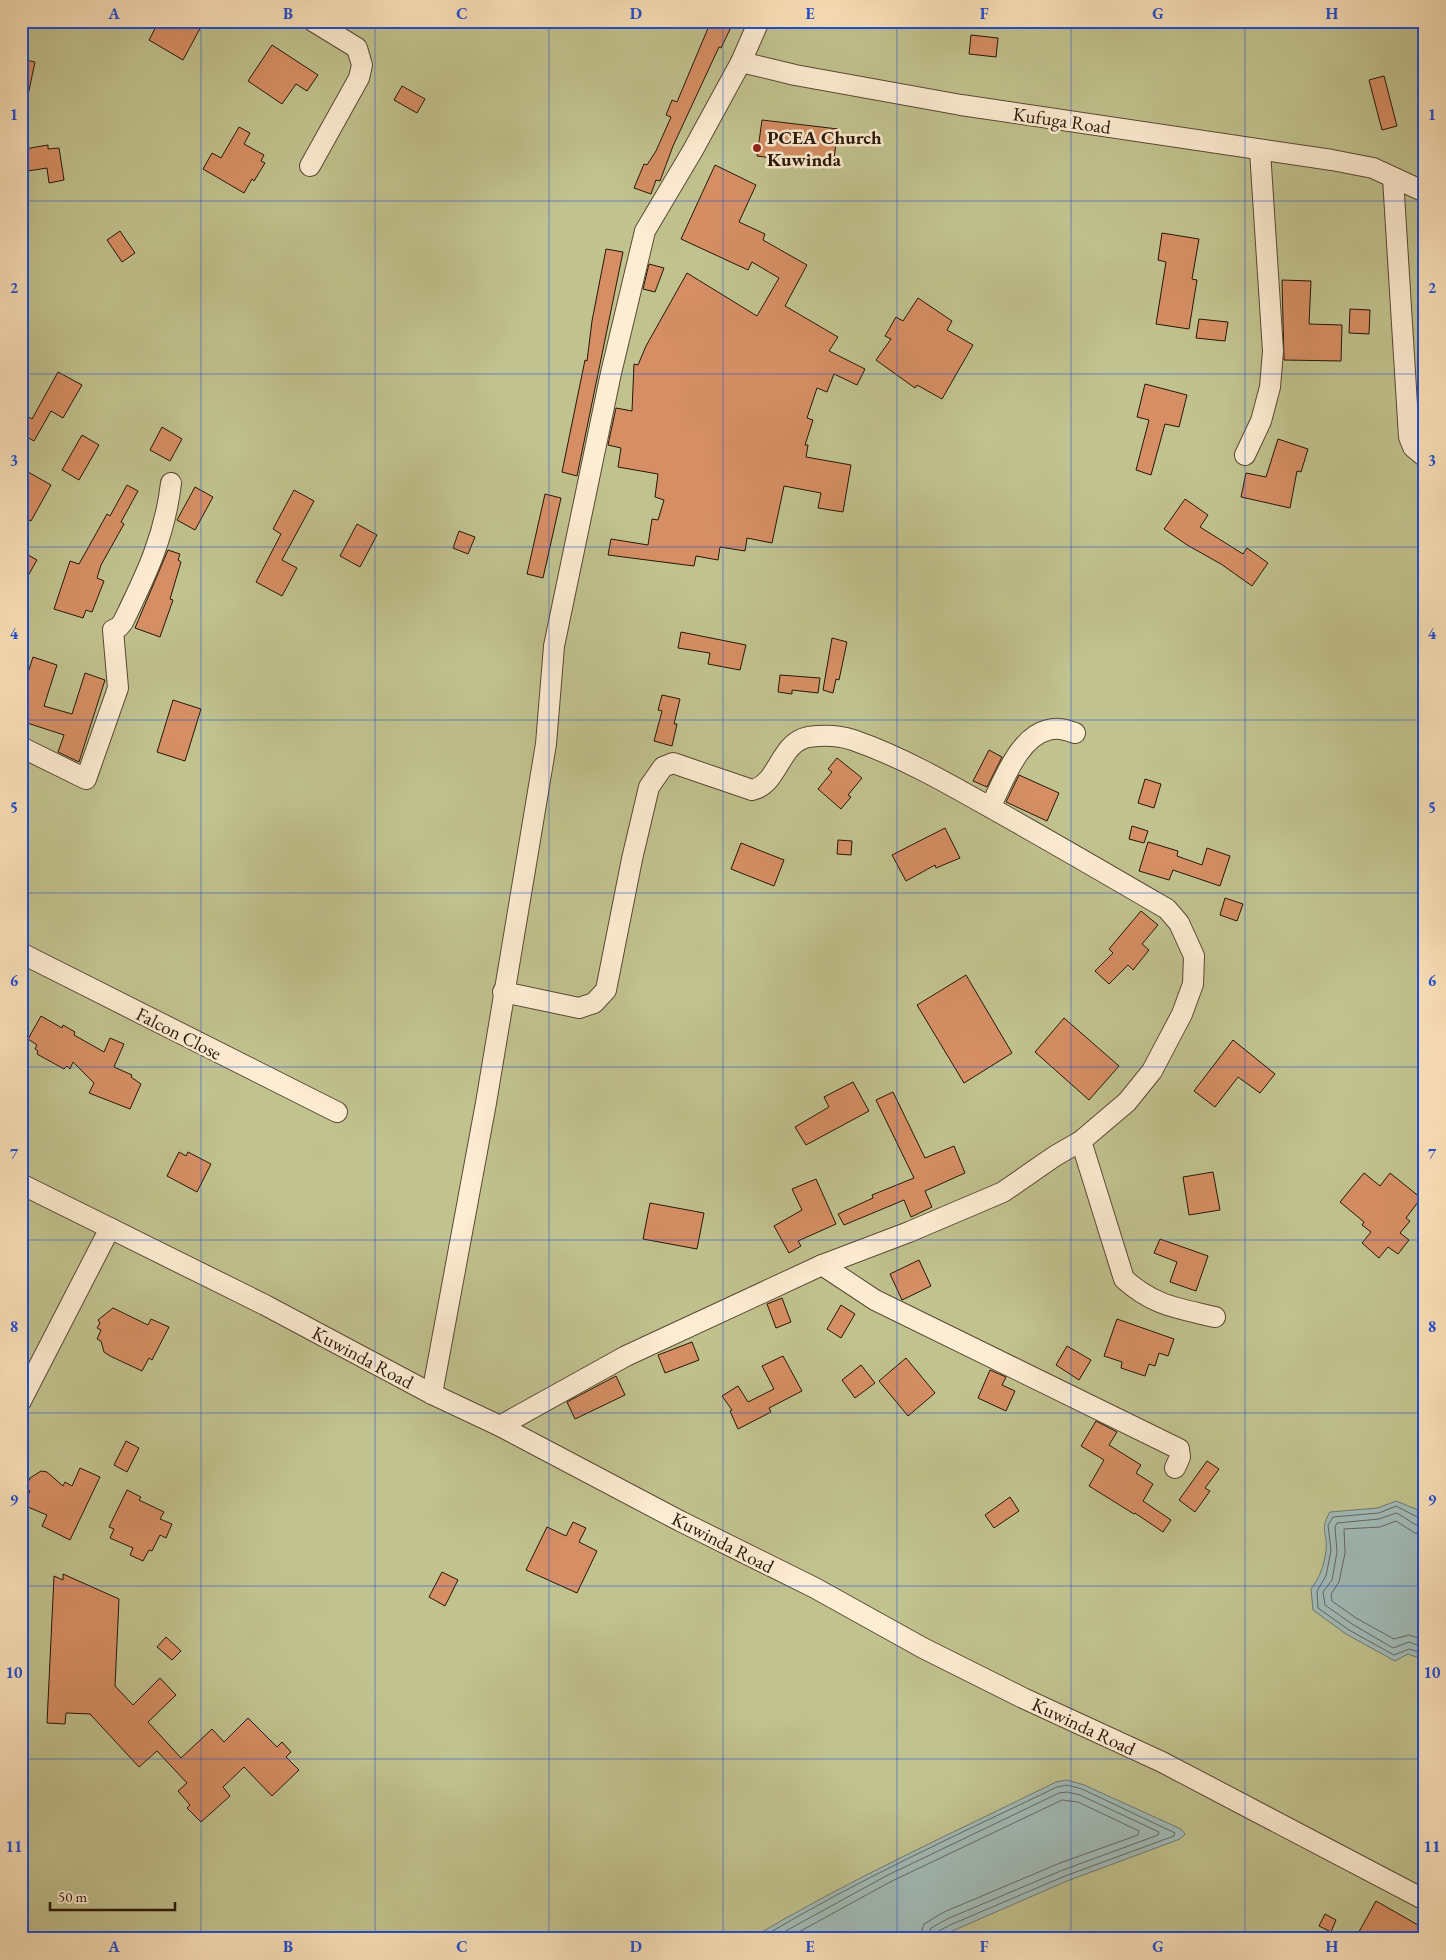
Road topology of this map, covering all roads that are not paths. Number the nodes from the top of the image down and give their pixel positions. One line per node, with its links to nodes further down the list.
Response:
1 (313, 21): 5 (street)
2 (759, 21): 3 (street)
3 (741, 62): 4 (street, Kufuga Road); 15 (street)
4 (1260, 151): 6 (street, Kufuga Road); 8 (street)
5 (310, 166)
6 (1394, 178): 7 (street, Kufuga Road); 9 (street)
7 (1425, 192)
8 (1244, 455)
9 (1425, 457)
10 (171, 483): 12 (street)
11 (1075, 733): 13 (street)
12 (21, 746)
13 (990, 807): 15 (street); 17 (street)
14 (21, 953): 16 (street, Falcon Close)
15 (503, 992): 22 (street)
16 (337, 1112)
17 (1081, 1140): 20 (street); 21 (street)
18 (21, 1184): 19 (street, Kuwinda Road)
19 (110, 1228): 22 (street, Kuwinda Road); 23 (street)
20 (822, 1265): 24 (street); 25 (street)
21 (1214, 1317)
22 (432, 1394): 24 (street, Kuwinda Road)
23 (21, 1401)
24 (500, 1426): 26 (street, Kuwinda Road)
25 (1175, 1468)
26 (1425, 1900)

